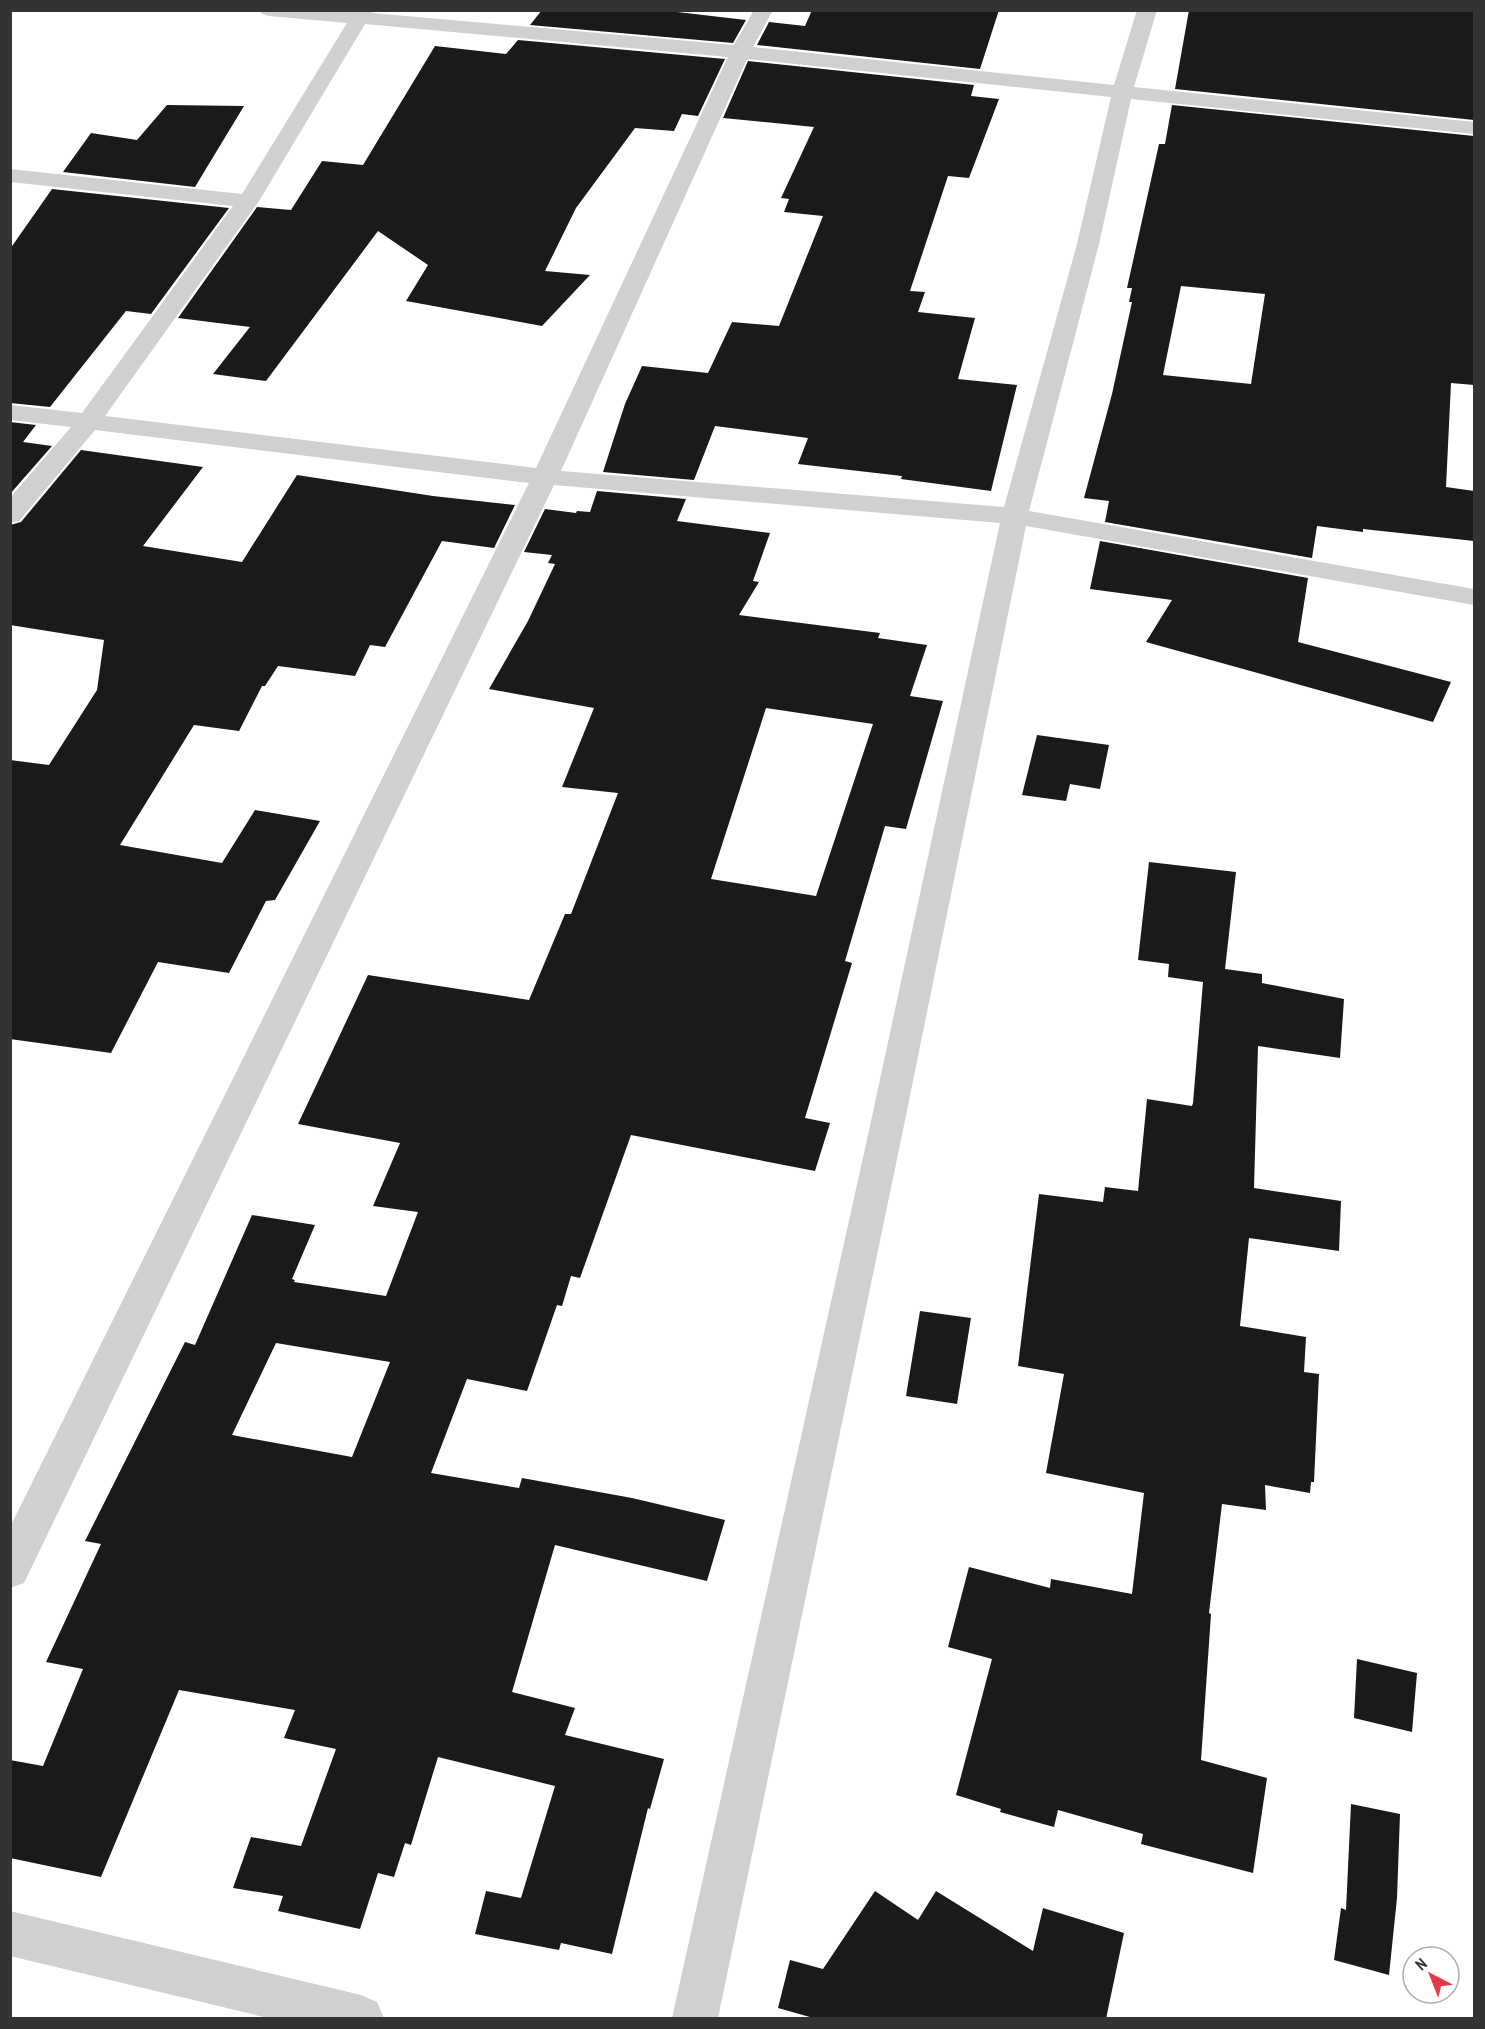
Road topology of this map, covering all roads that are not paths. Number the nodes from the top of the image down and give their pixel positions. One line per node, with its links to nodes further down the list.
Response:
1 (268, 10): 4 (street)
2 (764, 10): 5 (street)
3 (1147, 10): 6 (street)
4 (361, 15): 5 (street); 9 (street)
5 (740, 52): 6 (street); 12 (street)
6 (1123, 90): 7 (street); 14 (street)
7 (1474, 128)
8 (10, 175): 9 (street)
9 (248, 201): 11 (street)
10 (10, 412): 11 (street)
11 (88, 422): 12 (street); 13 (street)
12 (545, 477): 14 (street); 16 (street)
13 (10, 515)
14 (1015, 516): 15 (street); 19 (street)
15 (1474, 597)
16 (10, 1570)
17 (10, 1932): 18 (street)
18 (361, 2019)
19 (695, 2019)

